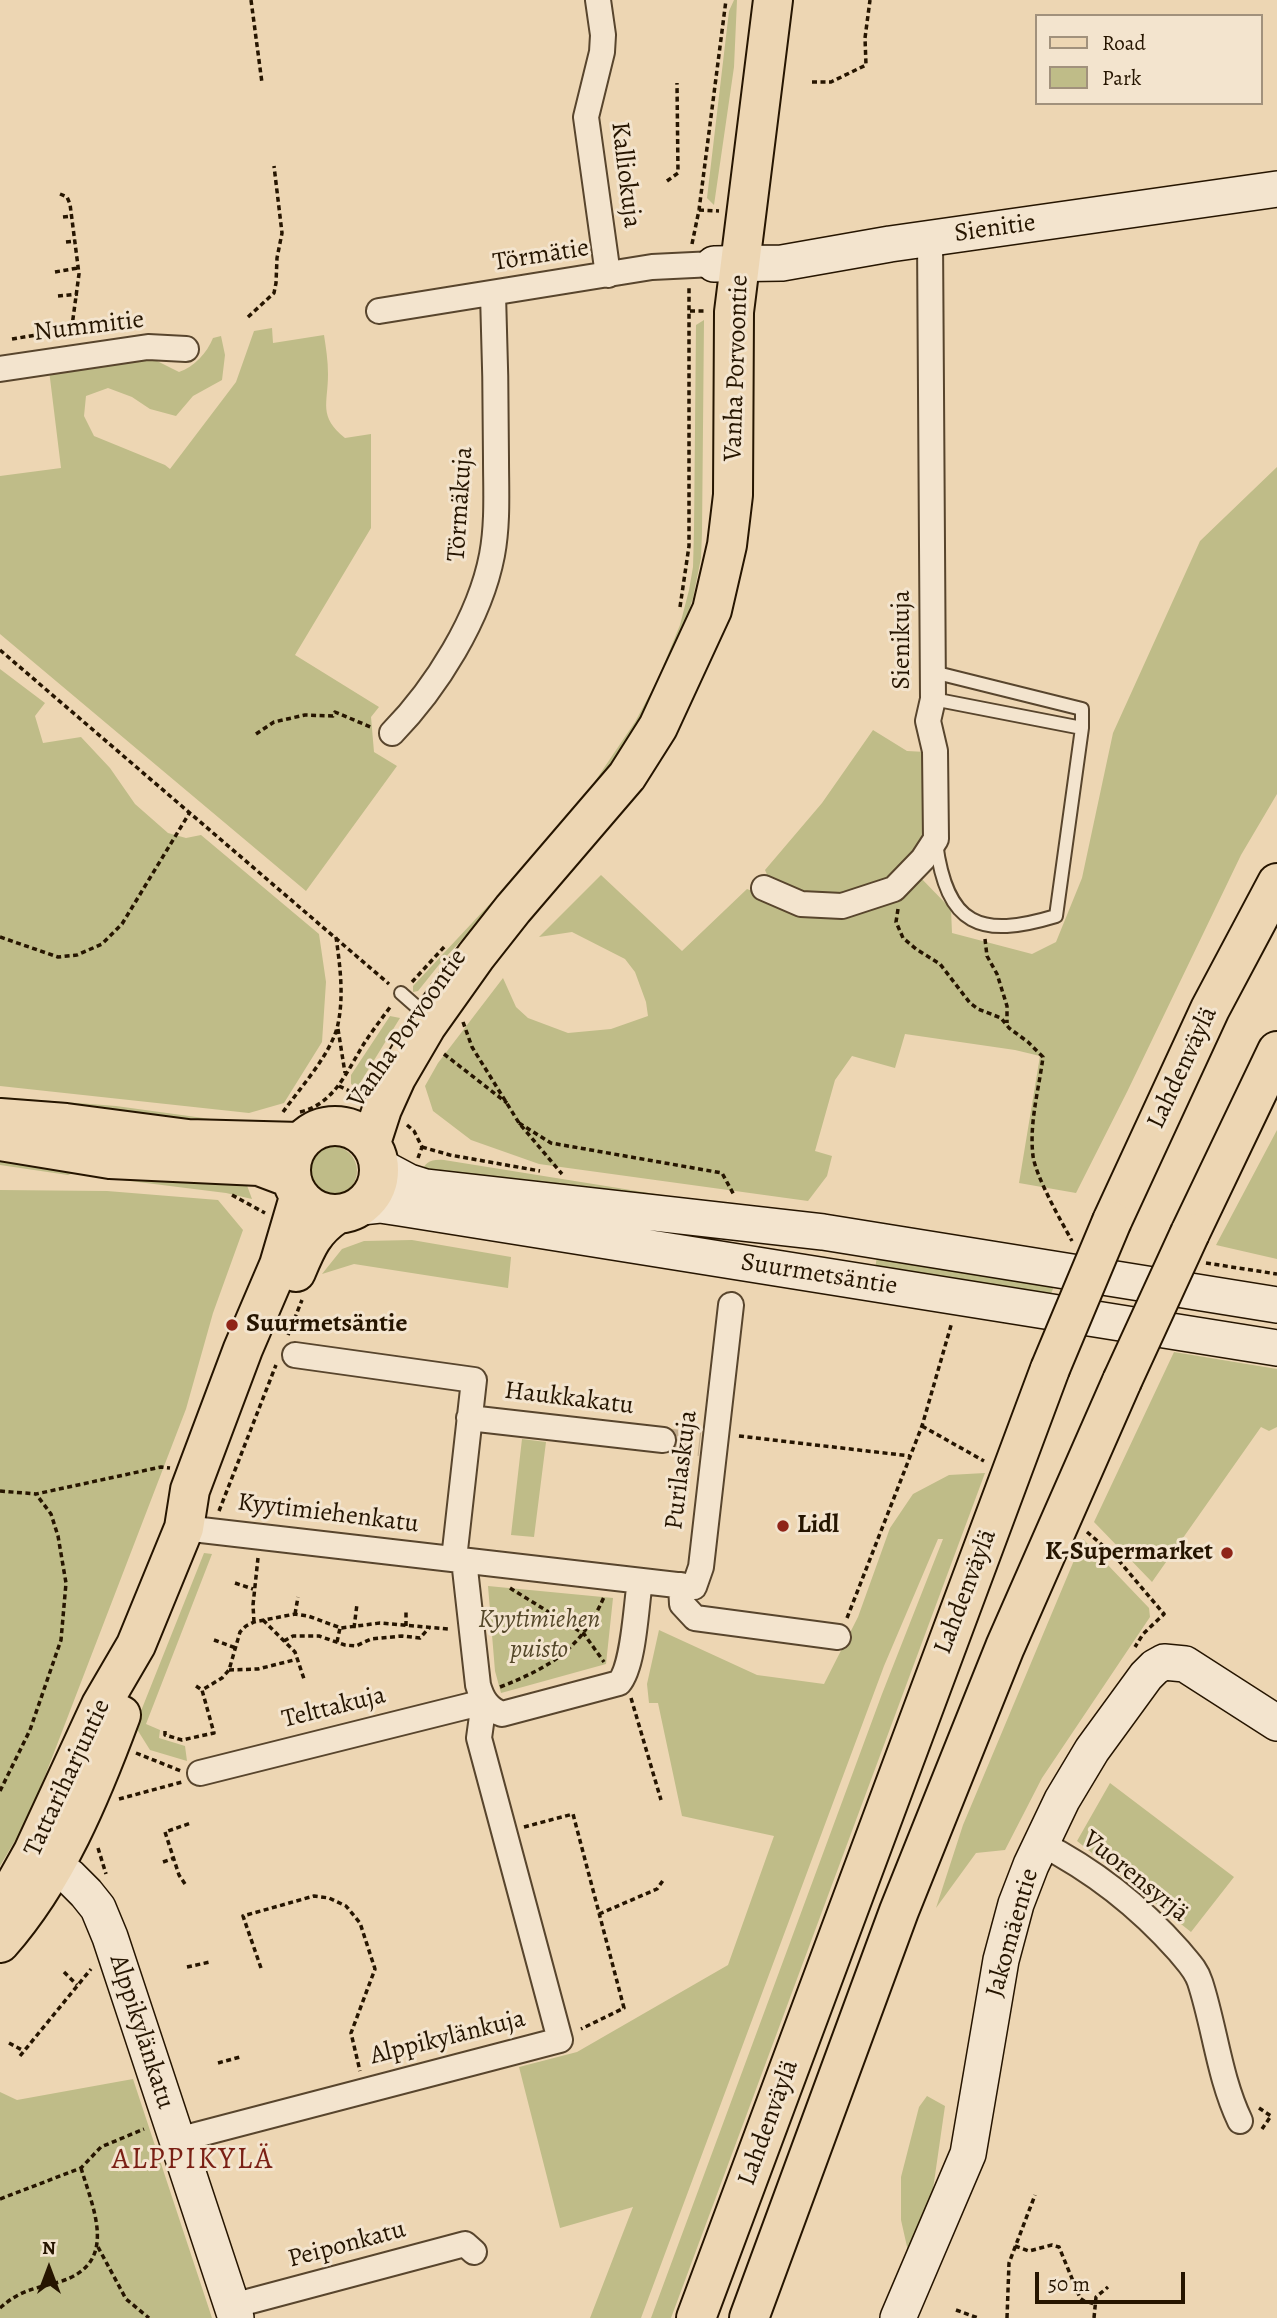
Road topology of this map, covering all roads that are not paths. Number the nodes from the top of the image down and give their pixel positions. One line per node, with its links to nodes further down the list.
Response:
1 (598, 0): 7 (street, Kalliokuja)
2 (750, 0): 6 (main road, Vanha Porvoontie)
3 (773, 0): 6 (main road, Vanha Porvoontie)
4 (1277, 189): 5 (street, Sienitie)
5 (930, 238): 6 (street, Sienitie); 12 (street, Sienikuja)
6 (714, 264): 7 (street, Törmätie); 19 (main road, Vanha Porvoontie)
7 (608, 275): 8 (street, Törmätie)
8 (494, 294): 9 (street, Törmätie); 15 (street, Törmäkuja)
9 (379, 311)
10 (186, 349): 11 (street, Nummitie)
11 (0, 369)
12 (933, 672): 13 (street, Sienikuja); 14 (lane)
13 (933, 699): 14 (lane); 16 (street, Sienikuja)
14 (1082, 728): 16 (lane)
15 (392, 733)
16 (936, 839): 18 (street)
17 (1277, 883): 49 (main road, Lahdenväylä, bridge)
18 (764, 888)
19 (513, 909): 21 (main road, Vanha Porvoontie); 21 (main road, Vanha Porvoontie)
20 (1277, 1051): 50 (main road, Lahdenväylä, bridge)
21 (355, 1115): 23 (main road); 26 (main road, Tattariharjuntie); 28 (street, Suurmetsäntie)
22 (0, 1118): 23 (main road)
23 (290, 1129): 25 (main road, Tattariharjuntie)
24 (0, 1141): 25 (main road)
25 (280, 1199): 26 (main road); 33 (main road, Tattariharjuntie)
26 (348, 1211): 29 (street, Suurmetsäntie); 33 (main road, Tattariharjuntie)
27 (731, 1305): 36 (street, Purilaskuja)
28 (1277, 1305)
29 (1277, 1348)
30 (295, 1355): 31 (street, Haukkakatu)
31 (469, 1418): 32 (street, Haukkakatu); 34 (street)
32 (663, 1440)
33 (184, 1528): 34 (street, Kyytimiehenkatu); 42 (main road, Tattariharjuntie)
34 (459, 1560): 35 (street, Kyytimiehenkatu); 38 (street)
35 (639, 1581): 36 (street); 38 (street)
36 (681, 1585): 37 (street)
37 (838, 1637)
38 (496, 1695): 40 (street, Telttakuja); 46 (street, Alppikylänkuja)
39 (1277, 1723): 41 (street, Jakomäentie)
40 (200, 1773)
41 (1040, 1843): 45 (street, Vuorensyrjä); 51 (street, Jakomäentie)
42 (43, 1859): 43 (main road, Tattariharjuntie); 44 (main road, Tattariharjuntie); 46 (street, Alppikylänkatu)
43 (0, 1911)
44 (0, 1943)
45 (1240, 2121)
46 (165, 2133): 48 (street, Alppikylänkatu)
47 (474, 2252): 48 (street, Peiponkatu)
48 (234, 2312)
49 (696, 2318)
50 (749, 2318)
51 (898, 2318)

